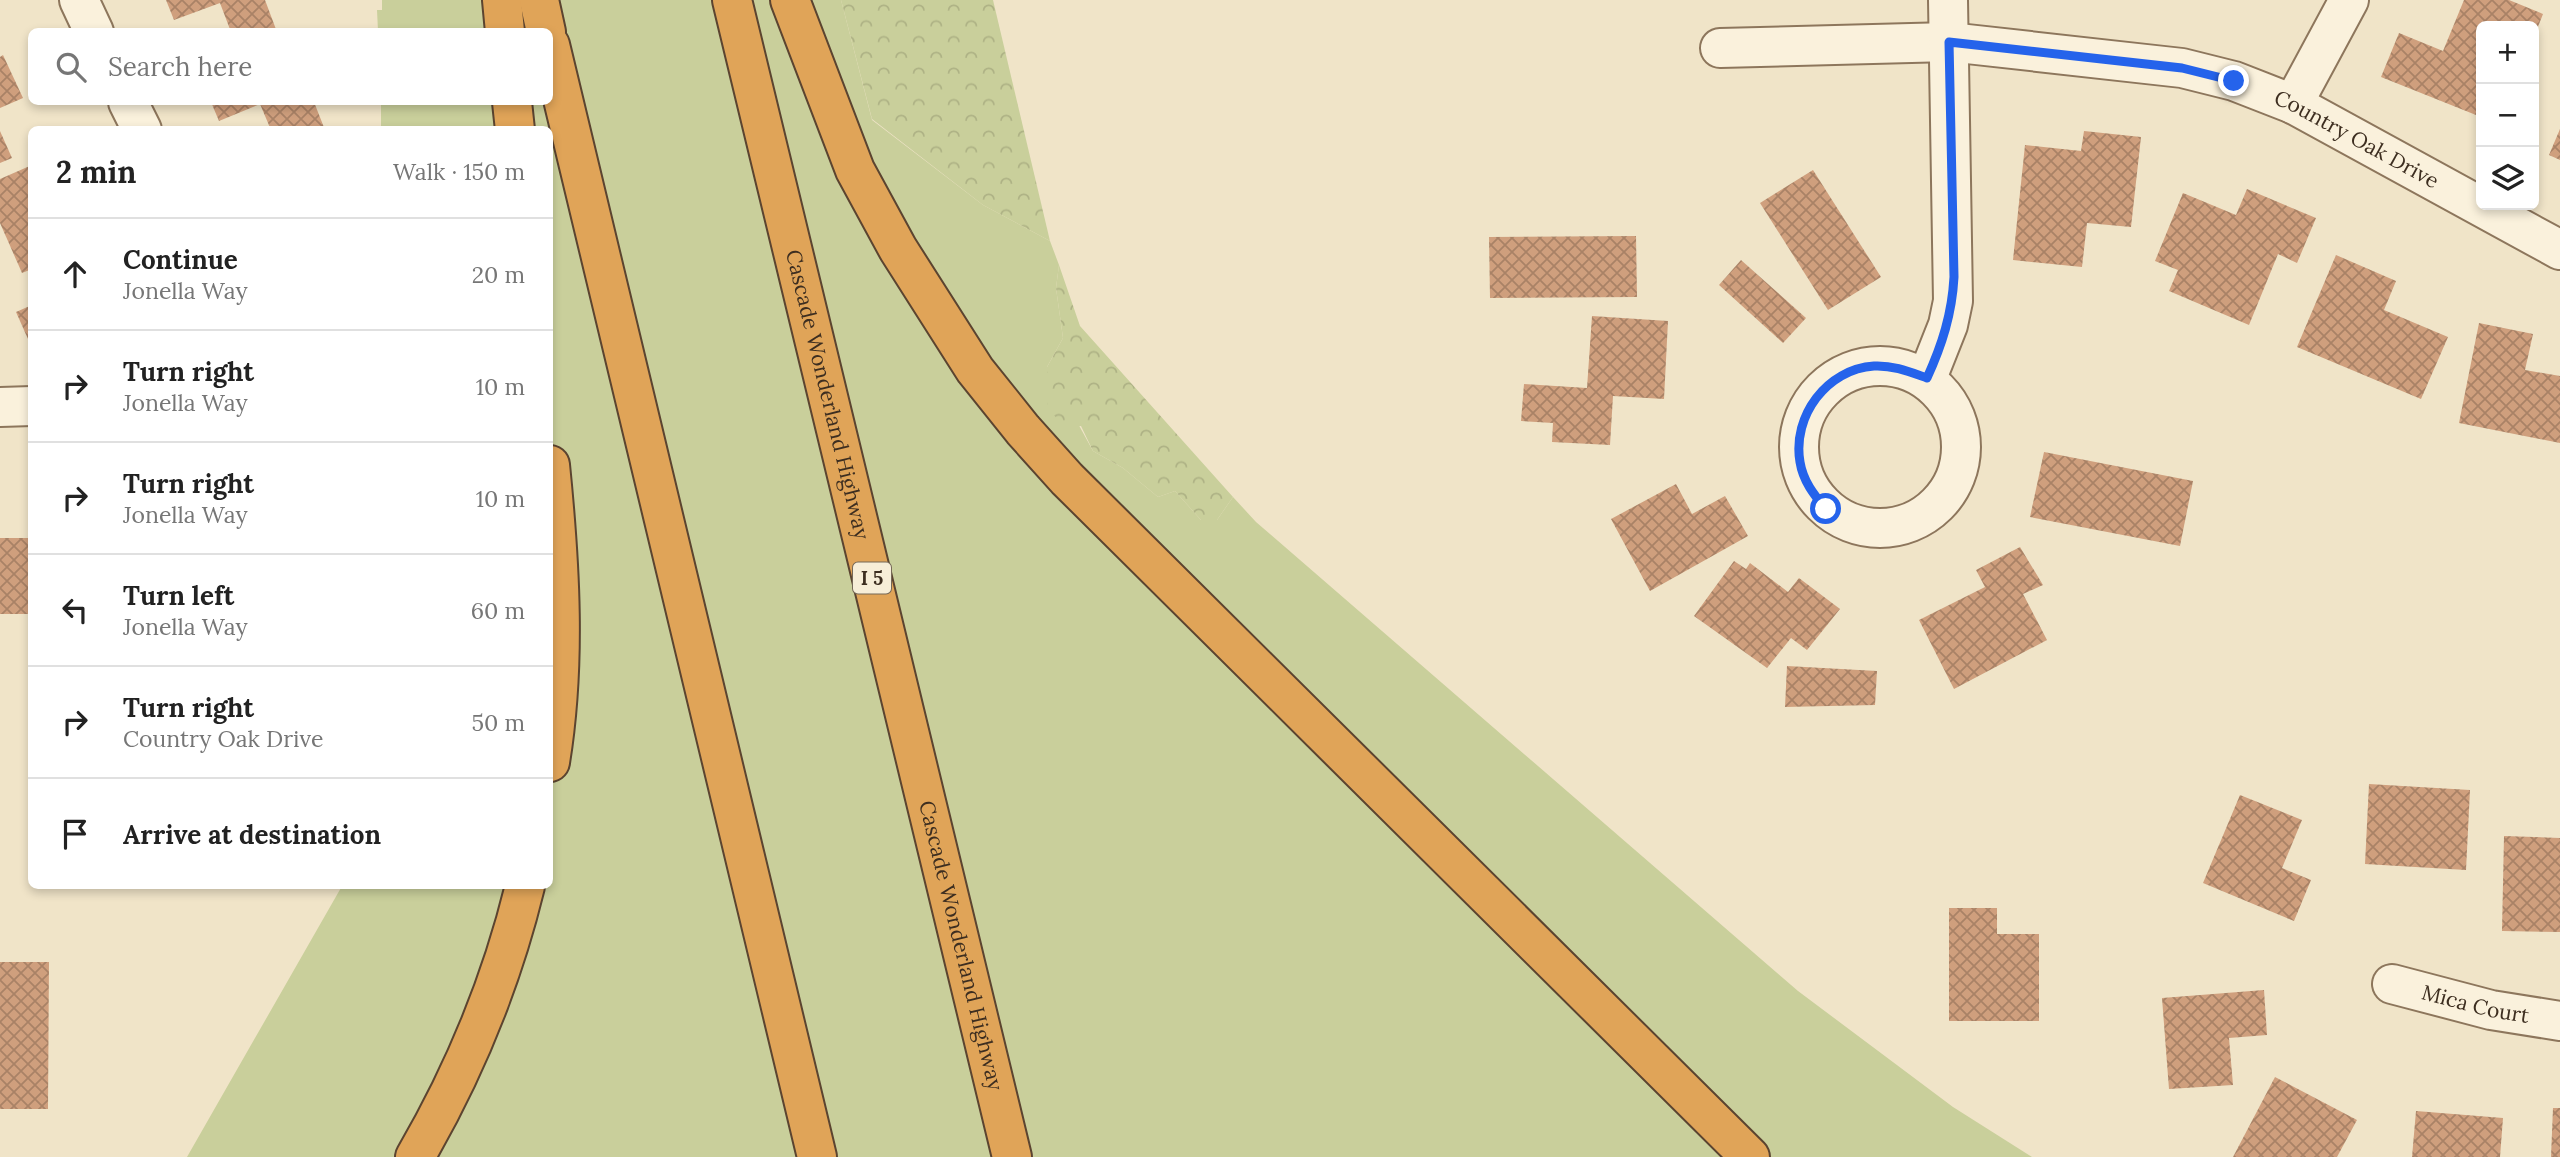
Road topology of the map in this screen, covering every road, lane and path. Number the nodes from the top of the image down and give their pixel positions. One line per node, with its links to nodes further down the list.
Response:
1 (79, 0): 8 (street)
2 (502, 0): 9 (highway)
3 (539, 0): 10 (highway)
4 (732, 0): 30 (highway, Cascade Wonderland Highway / I 5)
5 (790, 0): 31 (highway)
6 (1948, 0): 11 (street)
7 (2349, 0): 14 (street)
8 (92, 28)
9 (505, 28)
10 (546, 28)
11 (1949, 42): 12 (street, Country Oak Drive); 14 (street, Country Oak Drive); 20 (street)
12 (1720, 48)
13 (553, 57): 29 (highway)
14 (2293, 104): 19 (street, Country Oak Drive)
15 (130, 105): 17 (street)
16 (512, 105): 18 (highway)
17 (140, 126)
18 (515, 126)
19 (2560, 250)
20 (1927, 378): 20 (street)
21 (28, 406): 22 (street)
22 (0, 407)
23 (553, 493): 24 (highway)
24 (553, 725)
25 (525, 889): 28 (highway)
26 (2392, 984): 27 (street, Mica Court)
27 (2560, 1021)
28 (415, 1157)
29 (817, 1157)
30 (1012, 1157)
31 (1750, 1157)

